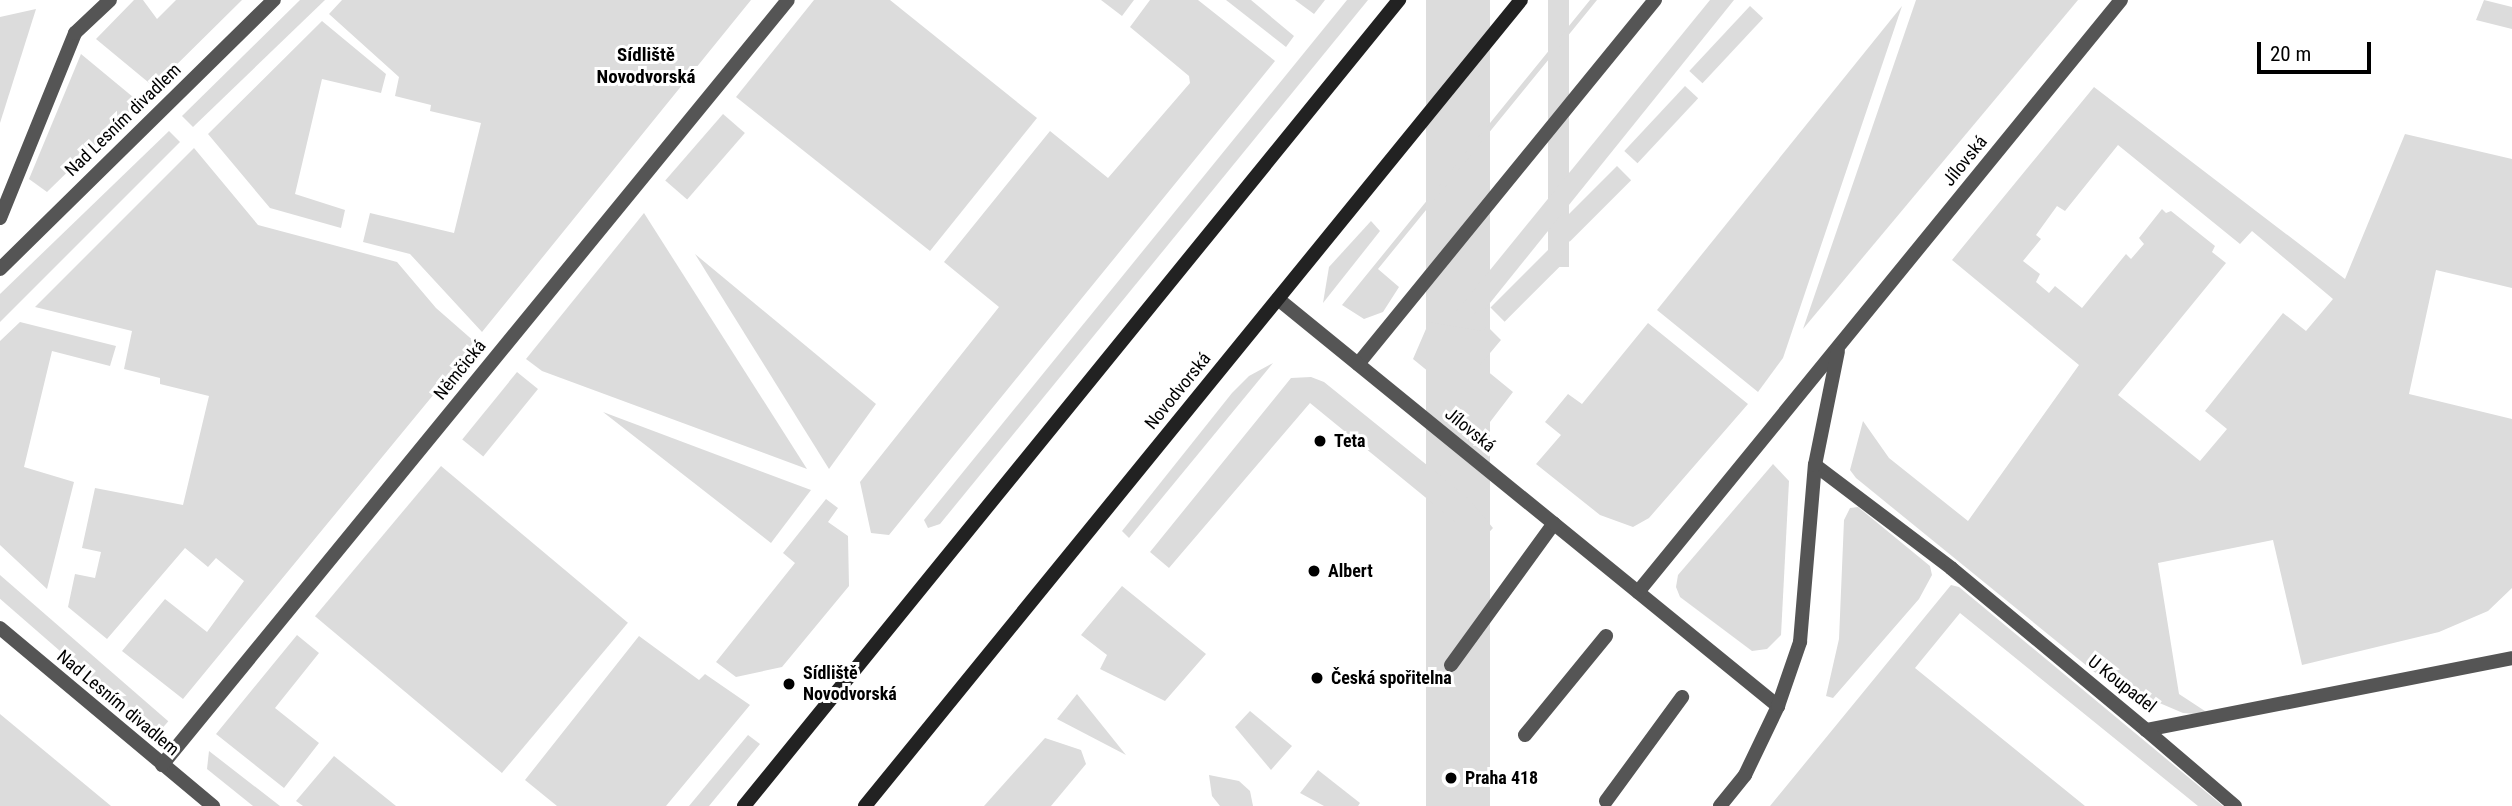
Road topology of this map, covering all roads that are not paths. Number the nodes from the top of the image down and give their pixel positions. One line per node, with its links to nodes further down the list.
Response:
1 (110, 0): 8 (street)
2 (274, 0): 9 (street, Nad Lesním divadlem)
3 (788, 0): 24 (street, Němčická)
4 (1399, 0): 27 (main road)
5 (1521, 0): 10 (main road, Novodvorská)
6 (1655, 0): 12 (street)
7 (2121, 0): 11 (street, Jílovská)
8 (0, 218)
9 (0, 269)
10 (1278, 299): 12 (street, Jílovská); 28 (main road, Novodvorská)
11 (1839, 346): 13 (street, Jílovská); 15 (street, Jílovská)
12 (1358, 364): 14 (street, Jílovská)
13 (1815, 465): 21 (street, Jílovská); 22 (street, U Koupadel)
14 (1554, 523): 15 (street, Jílovská); 19 (street)
15 (1638, 592): 21 (street, Jílovská)
16 (0, 628): 24 (street, Nad Lesním divadlem)
17 (1606, 636): 23 (street)
18 (2512, 658): 22 (street, U Koupadel)
19 (1451, 665)
20 (1682, 697): 25 (street)
21 (1779, 706): 29 (street, Jílovská)
22 (2146, 730): 30 (street)
23 (1525, 735)
24 (162, 765): 26 (street, Nad Lesním divadlem)
25 (1606, 802)
26 (213, 806)
27 (744, 806)
28 (865, 806)
29 (1720, 806)
30 (2235, 806)

